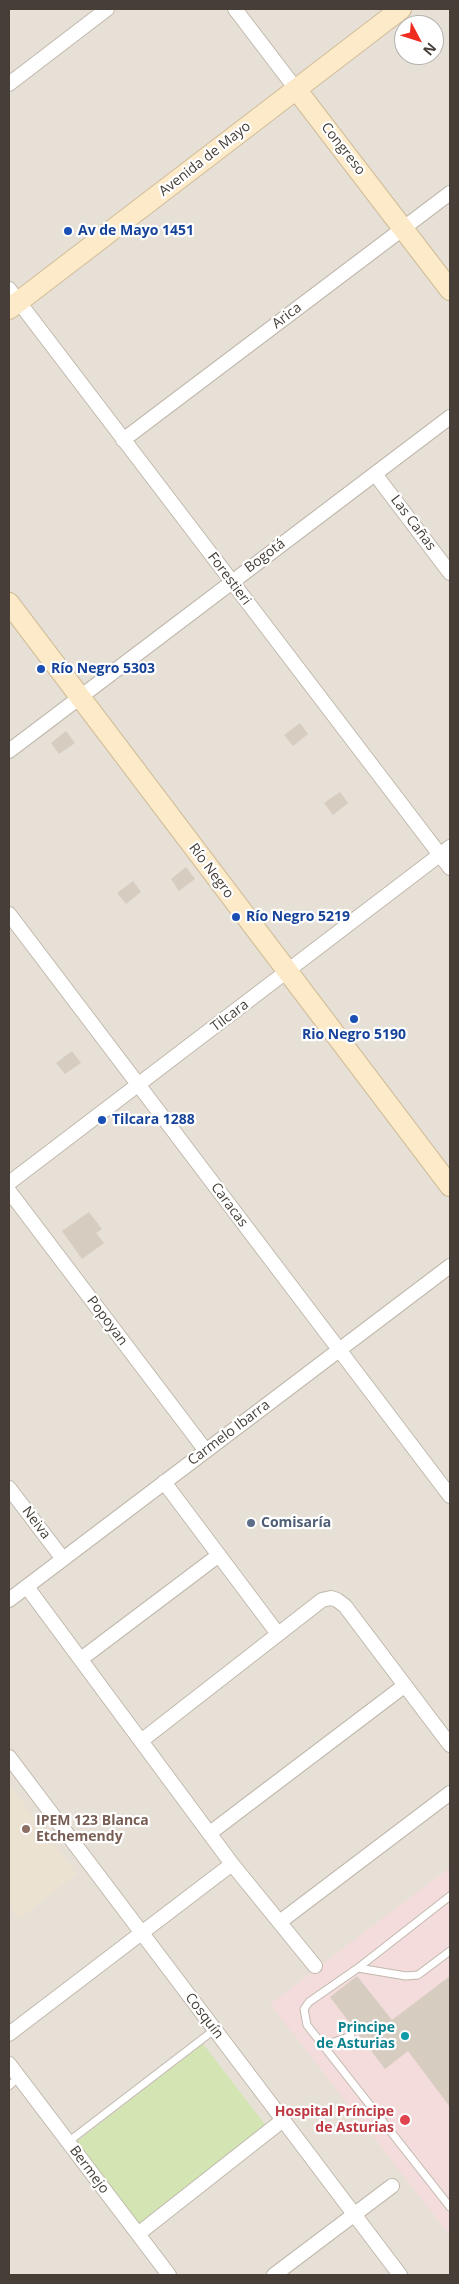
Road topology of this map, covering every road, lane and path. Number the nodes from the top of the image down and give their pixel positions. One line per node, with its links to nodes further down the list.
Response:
1 (107, 9): 4 (street)
2 (235, 9): 5 (street, Congreso)
3 (401, 9): 5 (main road, Avenida de Mayo)
4 (9, 84)
5 (296, 89): 7 (main road, Congreso); 9 (main road, Avenida de Mayo)
6 (450, 192): 7 (street, Arica)
7 (403, 228): 8 (main road, Congreso); 11 (street, Arica)
8 (450, 290)
9 (12, 300): 11 (street, Forestieri)
10 (450, 416): 12 (street, Bogotá)
11 (123, 440): 14 (street, Forestieri)
12 (375, 474): 13 (street, Las Cañas); 14 (street, Bogotá)
13 (450, 573)
14 (232, 582): 16 (street, Bogotá); 18 (street, Forestieri)
15 (9, 604): 16 (main road, Río Negro)
16 (79, 698): 17 (street, Bogotá); 21 (main road, Río Negro)
17 (9, 751)
18 (445, 851): 19 (street, Forestieri); 21 (street, Tilcara)
19 (450, 868)
20 (9, 914): 22 (street, Caracas)
21 (287, 972): 22 (street, Tilcara); 24 (main road, Río Negro)
22 (138, 1085): 23 (street, Tilcara); 27 (street, Caracas)
23 (9, 1183)
24 (450, 1186)
25 (9, 1191): 28 (street, Popoyan)
26 (450, 1266): 27 (street, Carmelo Ibarra)
27 (339, 1350): 28 (street, Carmelo Ibarra); 31 (street, Caracas)
28 (206, 1451): 29 (street, Carmelo Ibarra)
29 (164, 1482): 32 (street); 33 (street, Carmelo Ibarra)
30 (9, 1488): 33 (street, Neiva)
31 (450, 1496)
32 (218, 1555): 36 (street); 37 (street)
33 (63, 1559): 34 (street, Carmelo Ibarra)
34 (26, 1587): 35 (street, Carmelo Ibarra); 37 (street)
35 (9, 1600)
36 (278, 1634): 38 (street); 39 (street)
37 (82, 1659): 39 (street)
38 (404, 1686): 40 (street); 43 (street)
39 (141, 1741): 43 (street)
40 (450, 1745)
41 (9, 1757): 47 (street, Cosquín)
42 (450, 1793): 46 (street)
43 (210, 1833): 44 (street)
44 (232, 1864): 46 (street); 47 (street)
45 (450, 1896): 50 (lane)
46 (281, 1922): 49 (street)
47 (141, 1932): 51 (street, Cosquín); 52 (street)
48 (450, 1950): 50 (lane)
49 (315, 1966)
50 (358, 1968): 54 (lane)
51 (214, 2030): 57 (street, Cosquín); 58 (lane)
52 (9, 2034)
53 (351, 2036): 54 (lane)
54 (324, 2046): 60 (lane)
55 (9, 2064): 56 (street, Bermejo)
56 (14, 2082): 58 (street, Bermejo)
57 (283, 2120): 61 (street, Cosquín); 62 (street)
58 (68, 2142): 62 (street, Bermejo)
59 (392, 2186): 61 (street)
60 (450, 2206)
61 (354, 2215): 64 (street); 65 (street, Cosquín)
62 (138, 2234): 63 (street, Bermejo)
63 (169, 2275)
64 (274, 2275)
65 (400, 2275)

